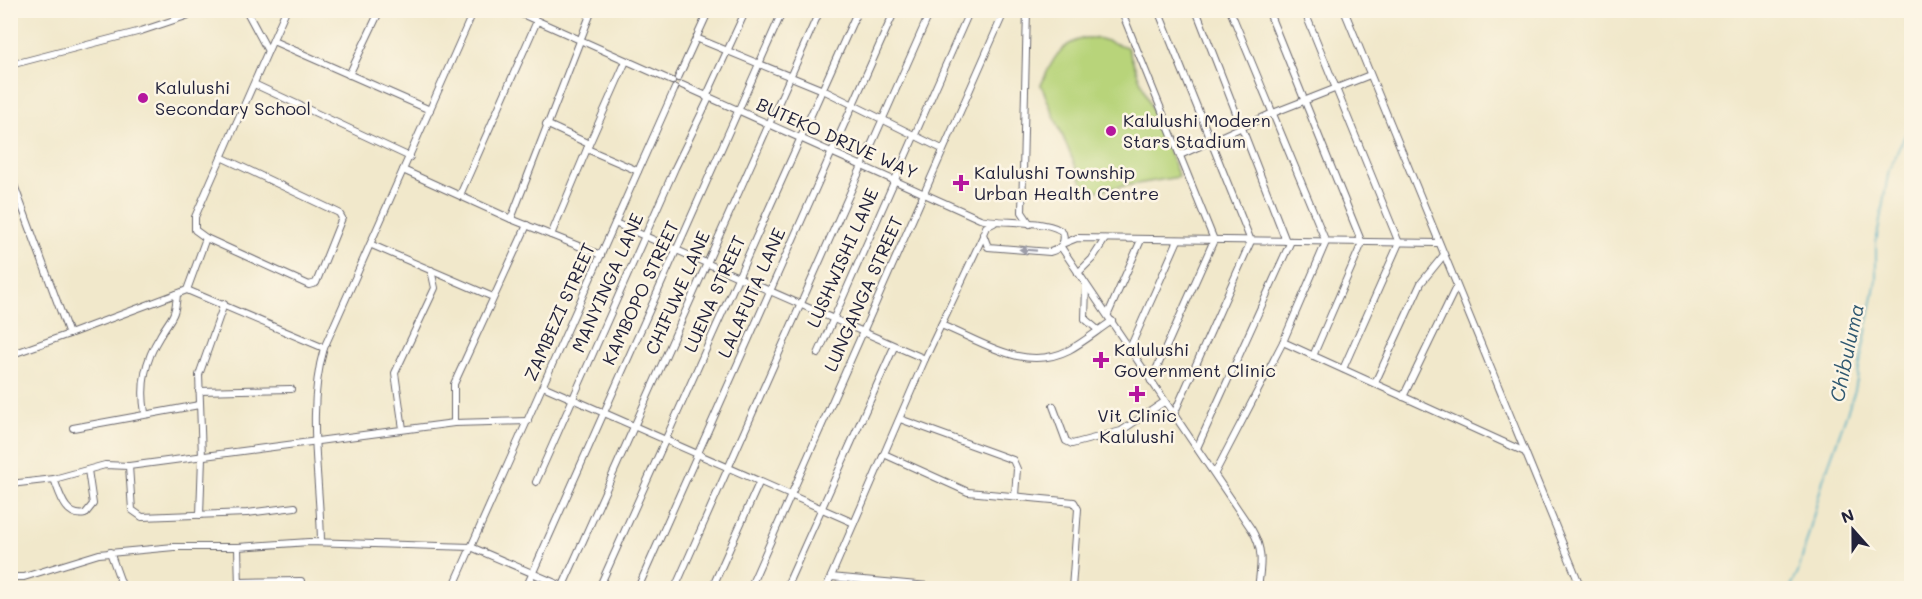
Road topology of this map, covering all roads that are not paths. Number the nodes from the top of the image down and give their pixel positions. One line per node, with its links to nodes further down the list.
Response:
1 (204, 10): 33 (street)
2 (246, 10): 30 (street)
3 (286, 10): 28 (street)
4 (380, 10): 34 (street)
5 (474, 10): 44 (street)
6 (513, 10): 25 (street, BUTEKO DRIVE WAY)
7 (592, 10): 27 (street)
8 (709, 10): 26 (street, ZAMBEZI STREET)
9 (746, 10): 29 (street, MANYINGA LANE)
10 (783, 10): 32 (street, KAMBOPO STREET)
11 (820, 10): 36 (street, CHIFUWE LANE)
12 (858, 10): 40 (street, LUENA STREET)
13 (895, 10): 43 (street, LALAFUTA LANE)
14 (931, 10): 47 (street)
15 (970, 10): 51 (street, LUSHWISHI LANE)
16 (1005, 10): 55 (street, LUNGANGA STREET)
17 (1027, 10): 67 (street)
18 (1121, 10): 57 (street)
19 (1158, 10): 53 (street)
20 (1196, 10): 50 (street)
21 (1230, 10): 46 (street)
22 (1268, 10): 42 (street)
23 (1304, 10): 39 (street)
24 (1344, 10): 35 (street)
25 (537, 21): 27 (street, BUTEKO DRIVE WAY); 65 (street)
26 (696, 38): 29 (street); 37 (street, ZAMBEZI STREET)
27 (579, 40): 31 (street, BUTEKO DRIVE WAY); 48 (street)
28 (273, 41): 30 (street); 34 (street)
29 (727, 50): 32 (street); 41 (street, MANYINGA LANE)
30 (268, 51): 38 (street)
31 (626, 61): 37 (street, BUTEKO DRIVE WAY); 54 (street)
32 (761, 64): 36 (street); 45 (street, KAMBOPO STREET)
33 (10, 65)
34 (349, 75): 44 (street)
35 (1370, 75): 39 (street); 90 (street)
36 (791, 77): 40 (street); 49 (street, CHIFUWE LANE)
37 (677, 83): 41 (street, BUTEKO DRIVE WAY); 62 (street, ZAMBEZI STREET)
38 (254, 84): 58 (street); 59 (street)
39 (1336, 89): 42 (street); 89 (street)
40 (823, 90): 43 (street); 52 (street, LUENA STREET)
41 (707, 97): 45 (street, BUTEKO DRIVE WAY); 78 (street, MANYINGA LANE)
42 (1304, 102): 46 (street); 88 (street)
43 (853, 105): 47 (street); 56 (street, LALAFUTA LANE)
44 (430, 110): 59 (street)
45 (739, 111): 49 (street, BUTEKO DRIVE WAY); 94 (street, KAMBOPO STREET)
46 (1273, 113): 50 (street); 87 (street)
47 (884, 120): 51 (street); 60 (street)
48 (546, 124): 54 (street); 68 (street)
49 (769, 125): 52 (street, BUTEKO DRIVE WAY); 98 (street, CHIFUWE LANE)
50 (1243, 126): 53 (street); 86 (street)
51 (915, 134): 55 (street); 64 (street, LUSHWISHI LANE)
52 (801, 139): 56 (street, BUTEKO DRIVE WAY); 101 (street, LUENA STREET)
53 (1211, 142): 57 (street); 85 (street)
54 (588, 147): 62 (street); 77 (street)
55 (942, 149): 66 (street, LUNGANGA STREET)
56 (832, 152): 60 (street, BUTEKO DRIVE WAY); 105 (street, LALAFUTA LANE)
57 (1180, 155): 84 (street)
58 (221, 157): 79 (street); 79 (street)
59 (410, 157): 61 (street)
60 (863, 166): 64 (street, BUTEKO DRIVE WAY); 109 (street)
61 (404, 170): 65 (street); 91 (street)
62 (638, 171): 70 (street, ZAMBEZI STREET)
63 (10, 174): 115 (street)
64 (894, 180): 66 (street, BUTEKO DRIVE WAY); 111 (street, LUSHWISHI LANE)
65 (460, 195): 68 (street)
66 (924, 195): 69 (street, BUTEKO DRIVE WAY); 116 (street, LUNGANGA STREET)
67 (1022, 212): 72 (street); 73 (street)
68 (511, 219): 74 (street)
69 (980, 219): 71 (street, BUTEKO DRIVE WAY); 76 (street)
70 (615, 223): 78 (street); 95 (street, ZAMBEZI STREET)
71 (994, 223): 72 (street, BUTEKO DRIVE WAY); 76 (street)
72 (1013, 224): 73 (street, BUTEKO DRIVE WAY)
73 (1030, 224): 75 (street, BUTEKO DRIVE WAY)
74 (526, 225): 77 (street); 107 (street)
75 (1061, 230): 80 (street, BUTEKO DRIVE WAY); 92 (street)
76 (984, 233): 93 (street); 96 (street)
77 (551, 235): 95 (street)
78 (645, 236): 94 (street); 132 (street, MANYINGA LANE)
79 (206, 238): 104 (street)
80 (1077, 238): 81 (street); 92 (street)
81 (1105, 239): 82 (street); 100 (street)
82 (1141, 240): 83 (street); 110 (street)
83 (1178, 240): 84 (street); 120 (street)
84 (1214, 240): 85 (street); 126 (street)
85 (1251, 241): 86 (street); 138 (street)
86 (1288, 241): 87 (street); 147 (street)
87 (1326, 242): 88 (street); 117 (street)
88 (1362, 243): 89 (street); 123 (street)
89 (1399, 243): 90 (street); 125 (street)
90 (1438, 243): 97 (street)
91 (372, 244): 99 (street); 119 (street)
92 (1062, 245): 93 (street, one-way to 93); 100 (street)
93 (988, 247): 96 (street)
94 (678, 251): 98 (street); 136 (street, KAMBOPO STREET)
95 (602, 255): 128 (street, ZAMBEZI STREET)
96 (973, 255): 113 (street)
97 (1443, 256): 103 (street); 127 (street)
98 (707, 264): 101 (street); 142 (street, CHIFUWE LANE)
99 (431, 270): 107 (street); 144 (street)
100 (1078, 273): 102 (street)
101 (739, 277): 105 (street); 145 (street, LUENA STREET)
102 (1086, 284): 110 (street); 114 (street)
103 (1456, 286): 131 (street); 148 (street)
104 (188, 290): 106 (street); 108 (street)
105 (770, 291): 109 (street); 149 (street, LALAFUTA LANE)
106 (177, 294): 115 (street); 137 (street)
107 (493, 297): 141 (street)
108 (224, 304): 119 (street); 130 (street)
109 (801, 306): 111 (street); 153 (street)
110 (1108, 314): 112 (street)
111 (831, 320): 116 (street); 121 (street, LUSHWISHI LANE)
112 (1112, 321): 114 (street); 120 (street)
113 (941, 325): 114 (street); 124 (street)
114 (1098, 330)
115 (69, 334): 122 (street)
116 (862, 334): 118 (street); 161 (street, LUNGANGA STREET)
117 (1283, 342): 123 (street); 155 (street)
118 (894, 346): 124 (street); 163 (street)
119 (324, 348): 146 (street)
120 (1130, 348): 126 (street)
121 (818, 354)
122 (10, 355)
123 (1313, 356): 125 (street)
124 (925, 359): 139 (street)
125 (1343, 369): 127 (street)
126 (1151, 381): 133 (street)
127 (1375, 383): 131 (street)
128 (543, 386): 132 (street); 140 (street, ZAMBEZI STREET)
129 (291, 390): 130 (street)
130 (199, 391): 134 (street)
131 (1403, 397): 148 (street)
132 (573, 398): 136 (street); 157 (street, MANYINGA LANE)
133 (1164, 402): 135 (street); 138 (street)
134 (199, 405): 137 (street); 151 (street)
135 (1053, 406)
136 (603, 412): 142 (street); 170 (street, KAMBOPO STREET)
137 (145, 413): 143 (street)
138 (1174, 414): 147 (street)
139 (900, 419): 150 (street); 160 (street)
140 (528, 421): 141 (street); 168 (street, ZAMBEZI STREET)
141 (454, 423): 144 (street)
142 (635, 426): 145 (street); 178 (street, CHIFUWE LANE)
143 (73, 428)
144 (403, 429): 146 (street)
145 (666, 440): 149 (street); 179 (street, LUENA STREET)
146 (316, 442): 151 (street); 166 (street)
147 (1197, 448): 155 (street)
148 (1525, 452): 189 (street)
149 (696, 453): 153 (street); 180 (street, LALAFUTA LANE)
150 (884, 454): 160 (street); 165 (street)
151 (202, 456): 152 (street); 164 (street)
152 (129, 466): 154 (street); 164 (street)
153 (728, 468): 158 (street); 181 (street)
154 (88, 470): 156 (street); 156 (street)
155 (1215, 473): 188 (street)
156 (54, 479): 159 (street)
157 (536, 482)
158 (759, 483): 161 (street); 182 (street)
159 (10, 484)
160 (1015, 495): 187 (street)
161 (791, 496): 163 (street); 183 (street, LUNGANGA STREET)
162 (295, 507): 164 (street)
163 (822, 510): 165 (street); 184 (street)
164 (200, 515)
165 (854, 523): 172 (street)
166 (321, 542): 167 (street); 168 (street)
167 (238, 547): 169 (street); 174 (street)
168 (471, 547): 170 (street); 176 (street, ZAMBEZI STREET)
169 (110, 552): 171 (street); 175 (street)
170 (533, 573): 177 (street, KAMBOPO STREET); 178 (street)
171 (10, 577)
172 (831, 577): 185 (street); 186 (street)
173 (301, 581): 174 (street)
174 (239, 585)
175 (123, 588)
176 (453, 588)
177 (526, 588)
178 (564, 588)
179 (599, 588)
180 (638, 588)
181 (675, 588)
182 (712, 588)
183 (750, 588)
184 (786, 588)
185 (826, 588)
186 (950, 588)
187 (1072, 588)
188 (1258, 588)
189 (1581, 588)

